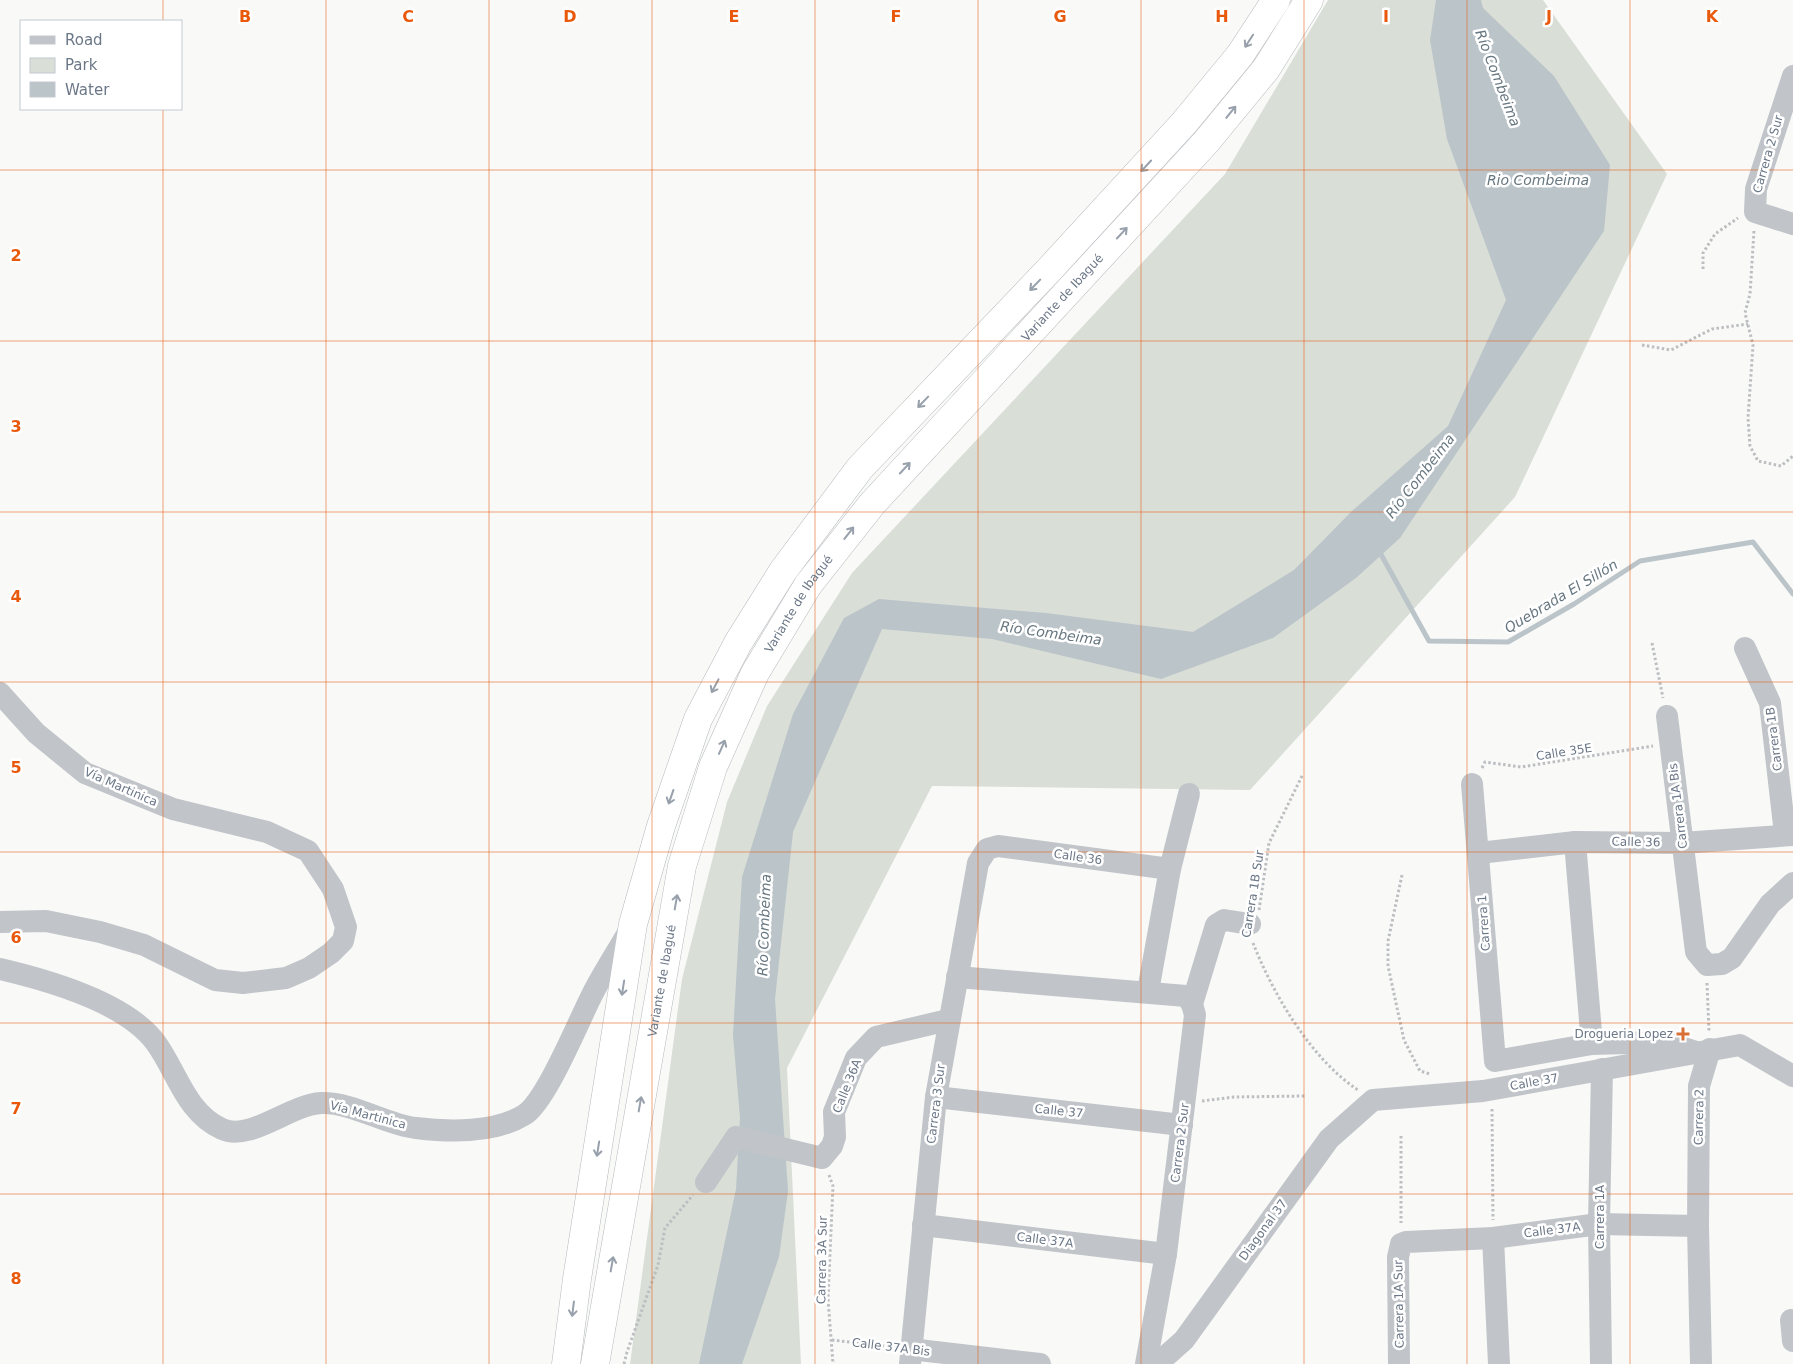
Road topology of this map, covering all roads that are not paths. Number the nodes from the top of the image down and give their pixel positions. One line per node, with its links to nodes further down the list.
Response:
1 (1276, 0): 19 (highway, one-way to 19)
2 (1310, 0): 43 (highway, Variante de Ibagué, one-way to 2)
3 (1793, 76): 4 (street, Carrera 2 Sur)
4 (1788, 107): 5 (street, Carrera 2 Sur)
5 (1793, 224)
6 (1745, 648): 11 (street, Carrera 1B)
7 (0, 693): 18 (street, Vía Martinica)
8 (1667, 716): 13 (street, Carrera 1A Bis)
9 (1472, 784): 15 (street, Carrera 1)
10 (1189, 794): 16 (street)
11 (1789, 835): 13 (street, Calle 36)
12 (1575, 842): 13 (street, Calle 36); 15 (street, Calle 36); 26 (street)
13 (1682, 843): 17 (street, Carrera 1A Bis)
14 (987, 849): 16 (street, Calle 36); 22 (street, Carrera 3 Sur)
15 (1479, 853): 28 (street, Carrera 1)
16 (1170, 869): 23 (street)
17 (1793, 883)
18 (0, 922)
19 (634, 924): 21 (street, Vía Martinica); 42 (highway, one-way to 42)
20 (1254, 925): 24 (street, Carrera 2 Sur)
21 (0, 969)
22 (957, 977): 23 (street); 25 (street, Carrera 3 Sur)
23 (1148, 991): 24 (street)
24 (1192, 1004): 33 (street, Carrera 2 Sur)
25 (948, 1020): 31 (street, Carrera 3 Sur); 34 (street, Calle 36A)
26 (1592, 1044): 27 (street, Calle 37); 28 (street, Calle 37)
27 (1702, 1051): 29 (street, Calle 37); 30 (street, Calle 37); 37 (street, Carrera 2)
28 (1495, 1061)
29 (1602, 1069): 32 (street, Calle 37); 35 (street, Carrera 1A)
30 (1791, 1071)
31 (936, 1097): 33 (street, Calle 37); 36 (street, Carrera 3 Sur)
32 (1373, 1100): 46 (street, Diagonal 37)
33 (1183, 1114): 40 (street, Carrera 2 Sur)
34 (706, 1182)
35 (1599, 1224): 37 (street, Calle 37A); 38 (street, Calle 37A); 49 (street, Carrera 1A)
36 (923, 1225): 40 (street, Calle 37A); 41 (street, Carrera 3 Sur)
37 (1698, 1226): 50 (street, Carrera 2)
38 (1493, 1238): 39 (street, Calle 37A); 48 (street)
39 (1404, 1243): 47 (street, Carrera 1A Sur)
40 (1166, 1254): 45 (street, Carrera 2 Sur)
41 (910, 1357): 44 (street, Calle 37A Bis)
42 (566, 1364)
43 (595, 1364)
44 (1040, 1364)
45 (1146, 1364)
46 (1157, 1364)
47 (1399, 1364)
48 (1499, 1364)
49 (1601, 1364)
50 (1701, 1364)

